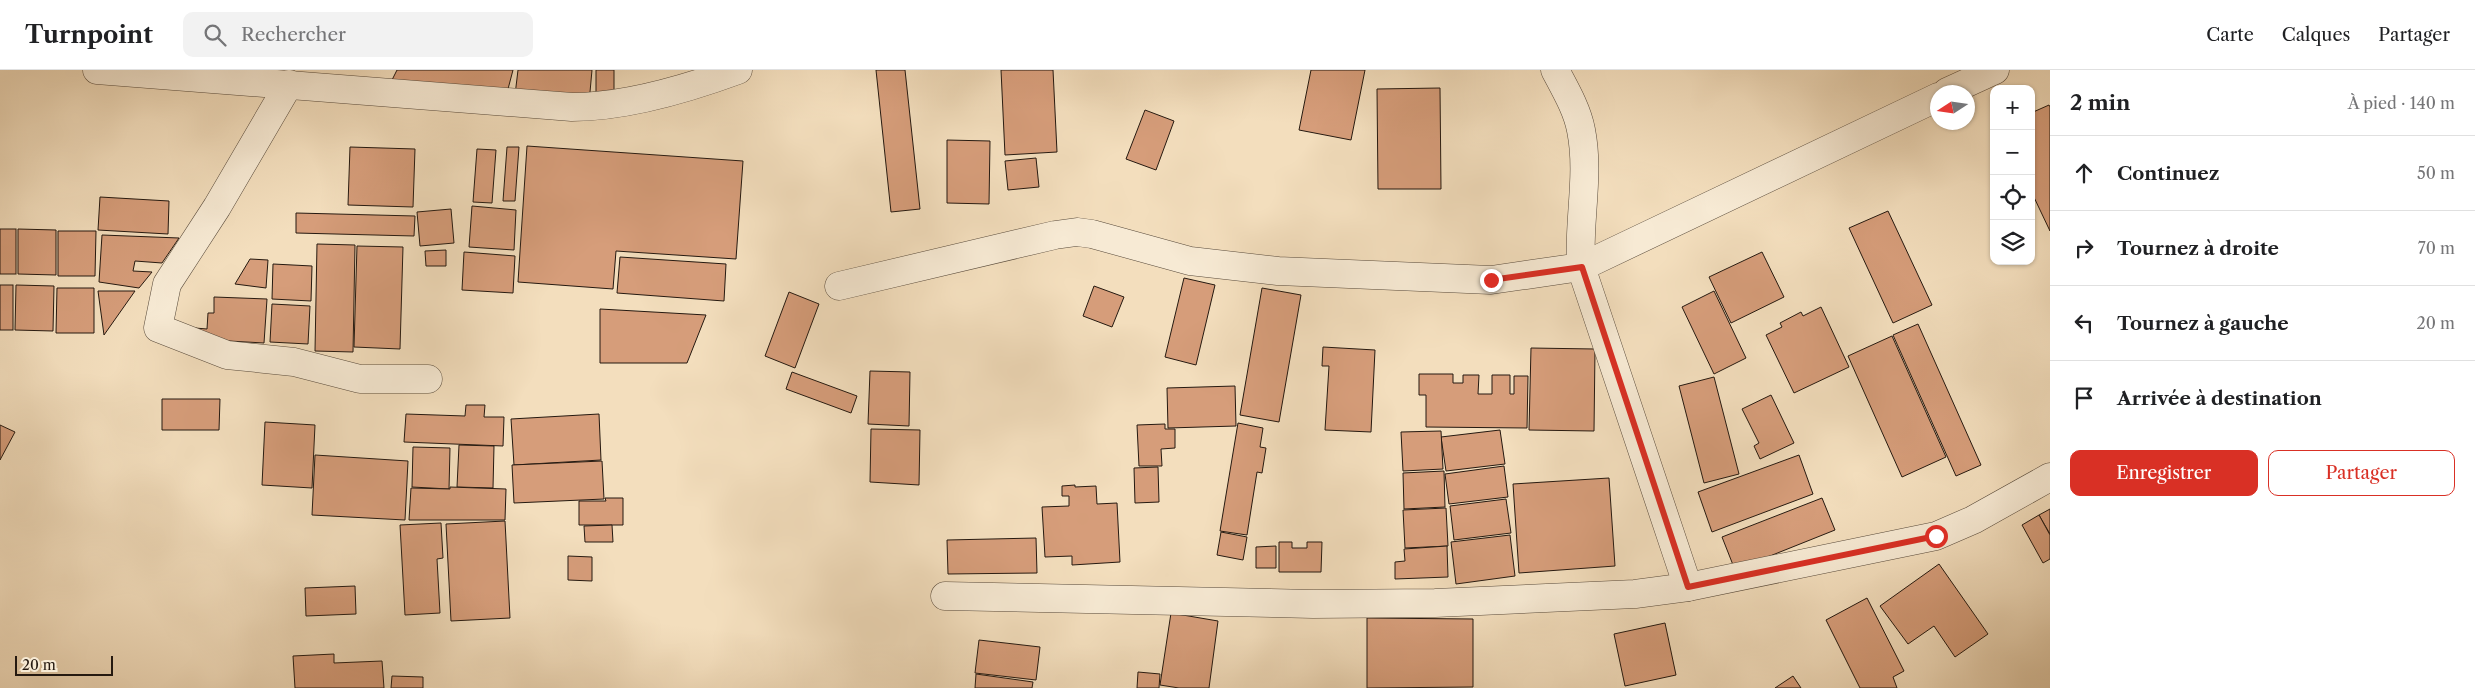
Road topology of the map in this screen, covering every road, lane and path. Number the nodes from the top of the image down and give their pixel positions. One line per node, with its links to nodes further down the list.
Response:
1 (97, 70): 5 (street)
2 (738, 70): 6 (street)
3 (1555, 70): 10 (street)
4 (1995, 70): 8 (street)
5 (190, 73): 7 (street)
6 (353, 80): 7 (street)
7 (289, 84): 12 (street)
8 (1962, 85)
9 (1930, 101): 10 (street)
10 (1582, 267): 11 (street); 14 (street)
11 (840, 286)
12 (428, 379)
13 (2050, 477): 14 (street)
14 (1688, 587): 15 (street)
15 (945, 596)

